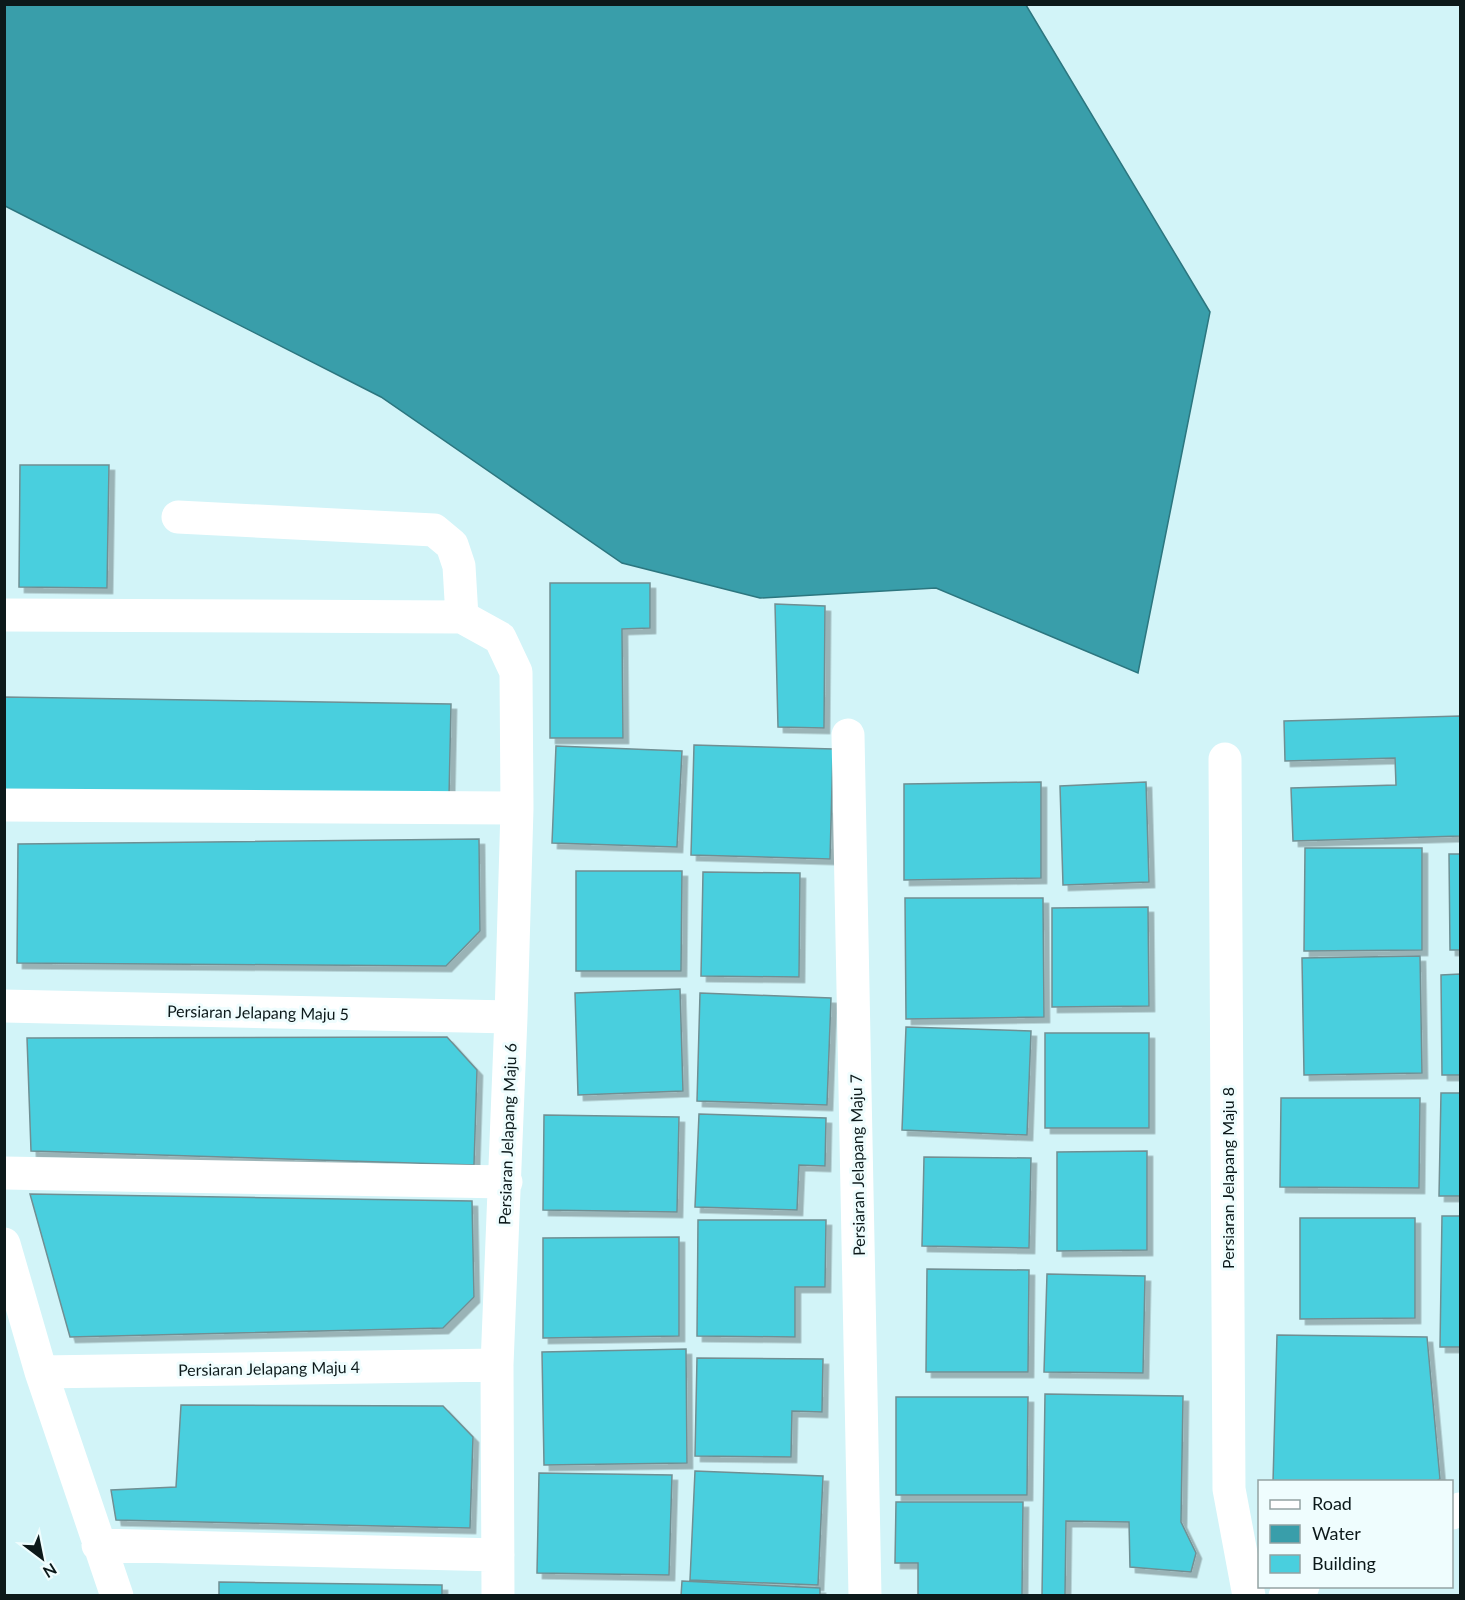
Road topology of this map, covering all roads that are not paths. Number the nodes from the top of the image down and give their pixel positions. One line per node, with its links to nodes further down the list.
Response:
1 (178, 517): 3 (street)
2 (4, 615): 3 (street)
3 (462, 617): 7 (street, Persiaran Jelapang Maju 6)
4 (848, 735): 20 (street, Persiaran Jelapang Maju 7)
5 (1225, 759): 21 (street, Persiaran Jelapang Maju 8)
6 (4, 805): 7 (street)
7 (517, 808): 9 (street, Persiaran Jelapang Maju 6)
8 (4, 1006): 9 (street, Persiaran Jelapang Maju 5)
9 (511, 1017): 11 (street, Persiaran Jelapang Maju 6)
10 (4, 1173): 11 (street)
11 (506, 1182): 13 (street, Persiaran Jelapang Maju 6)
12 (4, 1244): 14 (street)
13 (497, 1365): 14 (street, Persiaran Jelapang Maju 4); 16 (street, Persiaran Jelapang Maju 6)
14 (41, 1372): 15 (street)
15 (98, 1545): 16 (street); 18 (street)
16 (498, 1555): 19 (street, Persiaran Jelapang Maju 6)
17 (1301, 1588): 22 (street)
18 (117, 1596)
19 (498, 1596)
20 (865, 1596)
21 (1249, 1596)
22 (1285, 1596)

